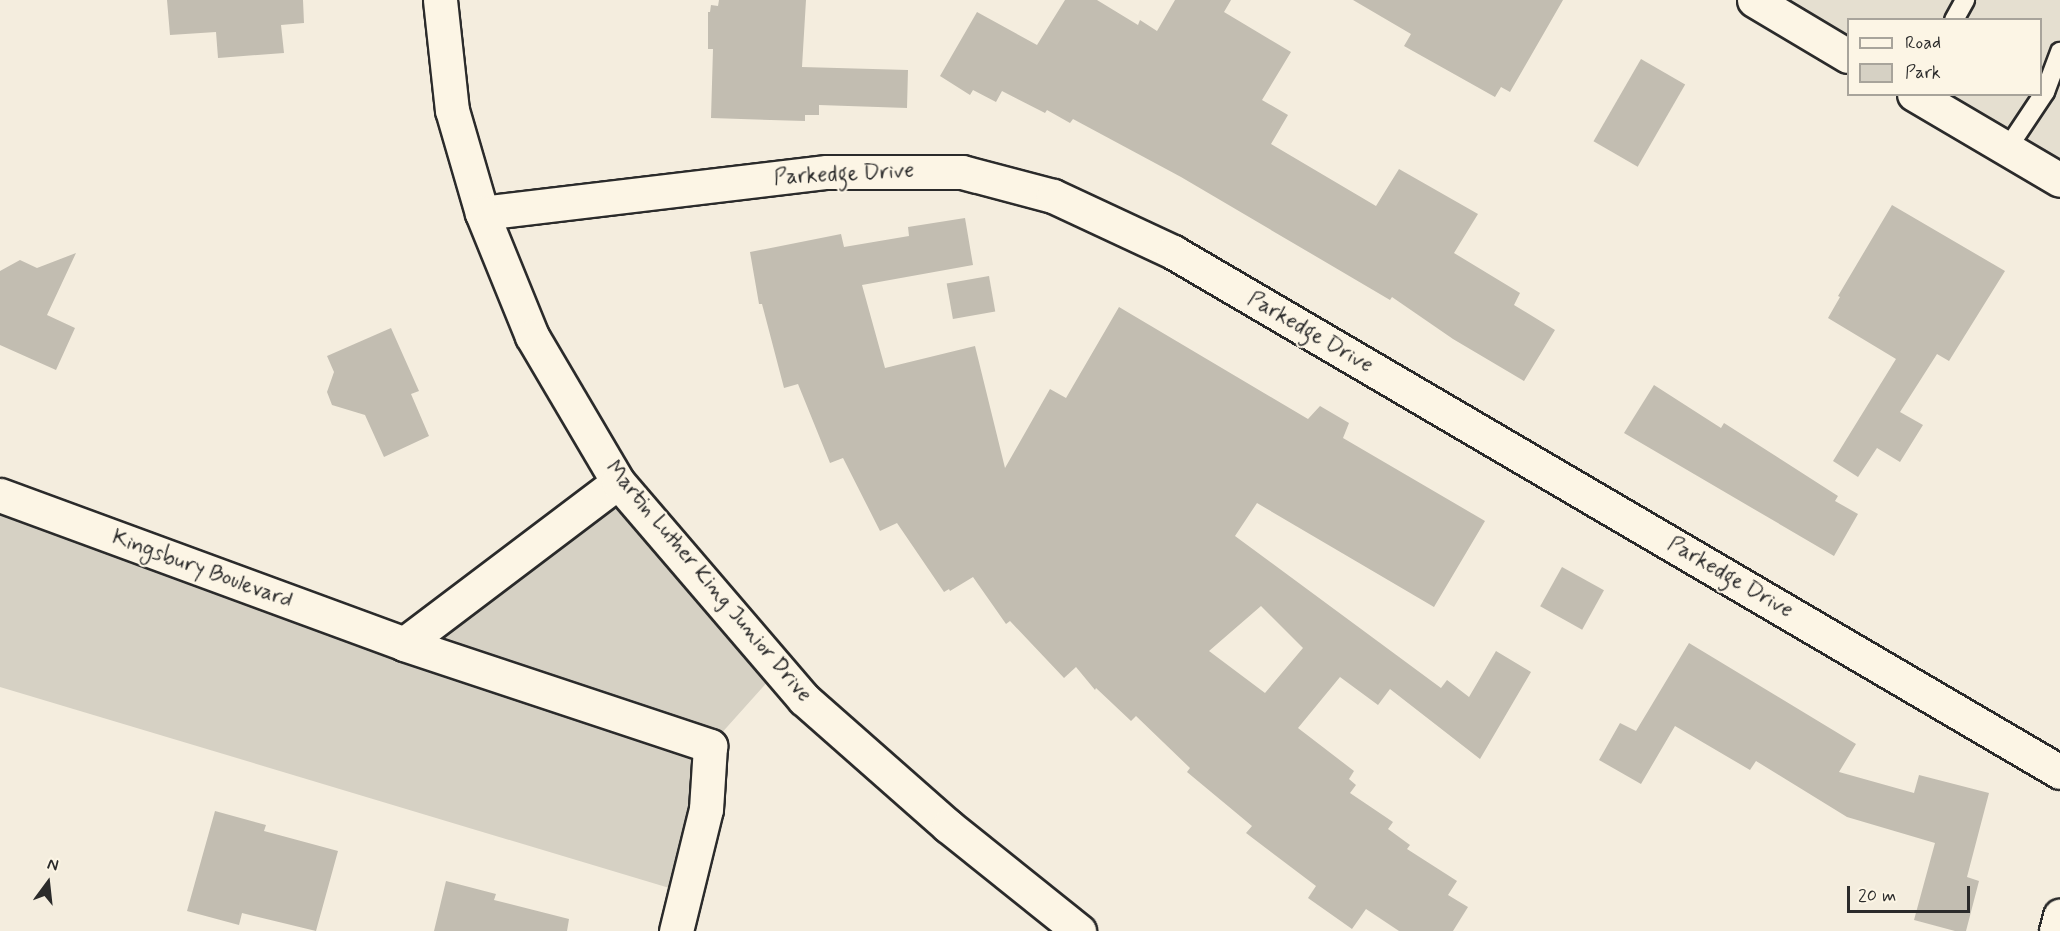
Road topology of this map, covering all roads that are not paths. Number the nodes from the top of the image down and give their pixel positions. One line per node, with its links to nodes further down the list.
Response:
1 (440, 0): 10 (street, Martin Luther King Junior Drive)
2 (1754, 0): 6 (street)
3 (1965, 0): 4 (lane)
4 (1955, 18)
5 (2060, 52): 8 (lane)
6 (1847, 55)
7 (1917, 96): 8 (street)
8 (2007, 149): 9 (street)
9 (2060, 180)
10 (482, 213): 11 (street, Martin Luther King Junior Drive); 14 (street, Parkedge Drive)
11 (618, 482): 13 (street); 17 (street, Martin Luther King Junior Drive)
12 (0, 495): 13 (street, Kingsbury Boulevard)
13 (404, 644): 16 (street, Kingsbury Boulevard)
14 (2060, 772)
15 (2060, 916): 18 (street)
16 (676, 931)
17 (1079, 931)
18 (2056, 931)

